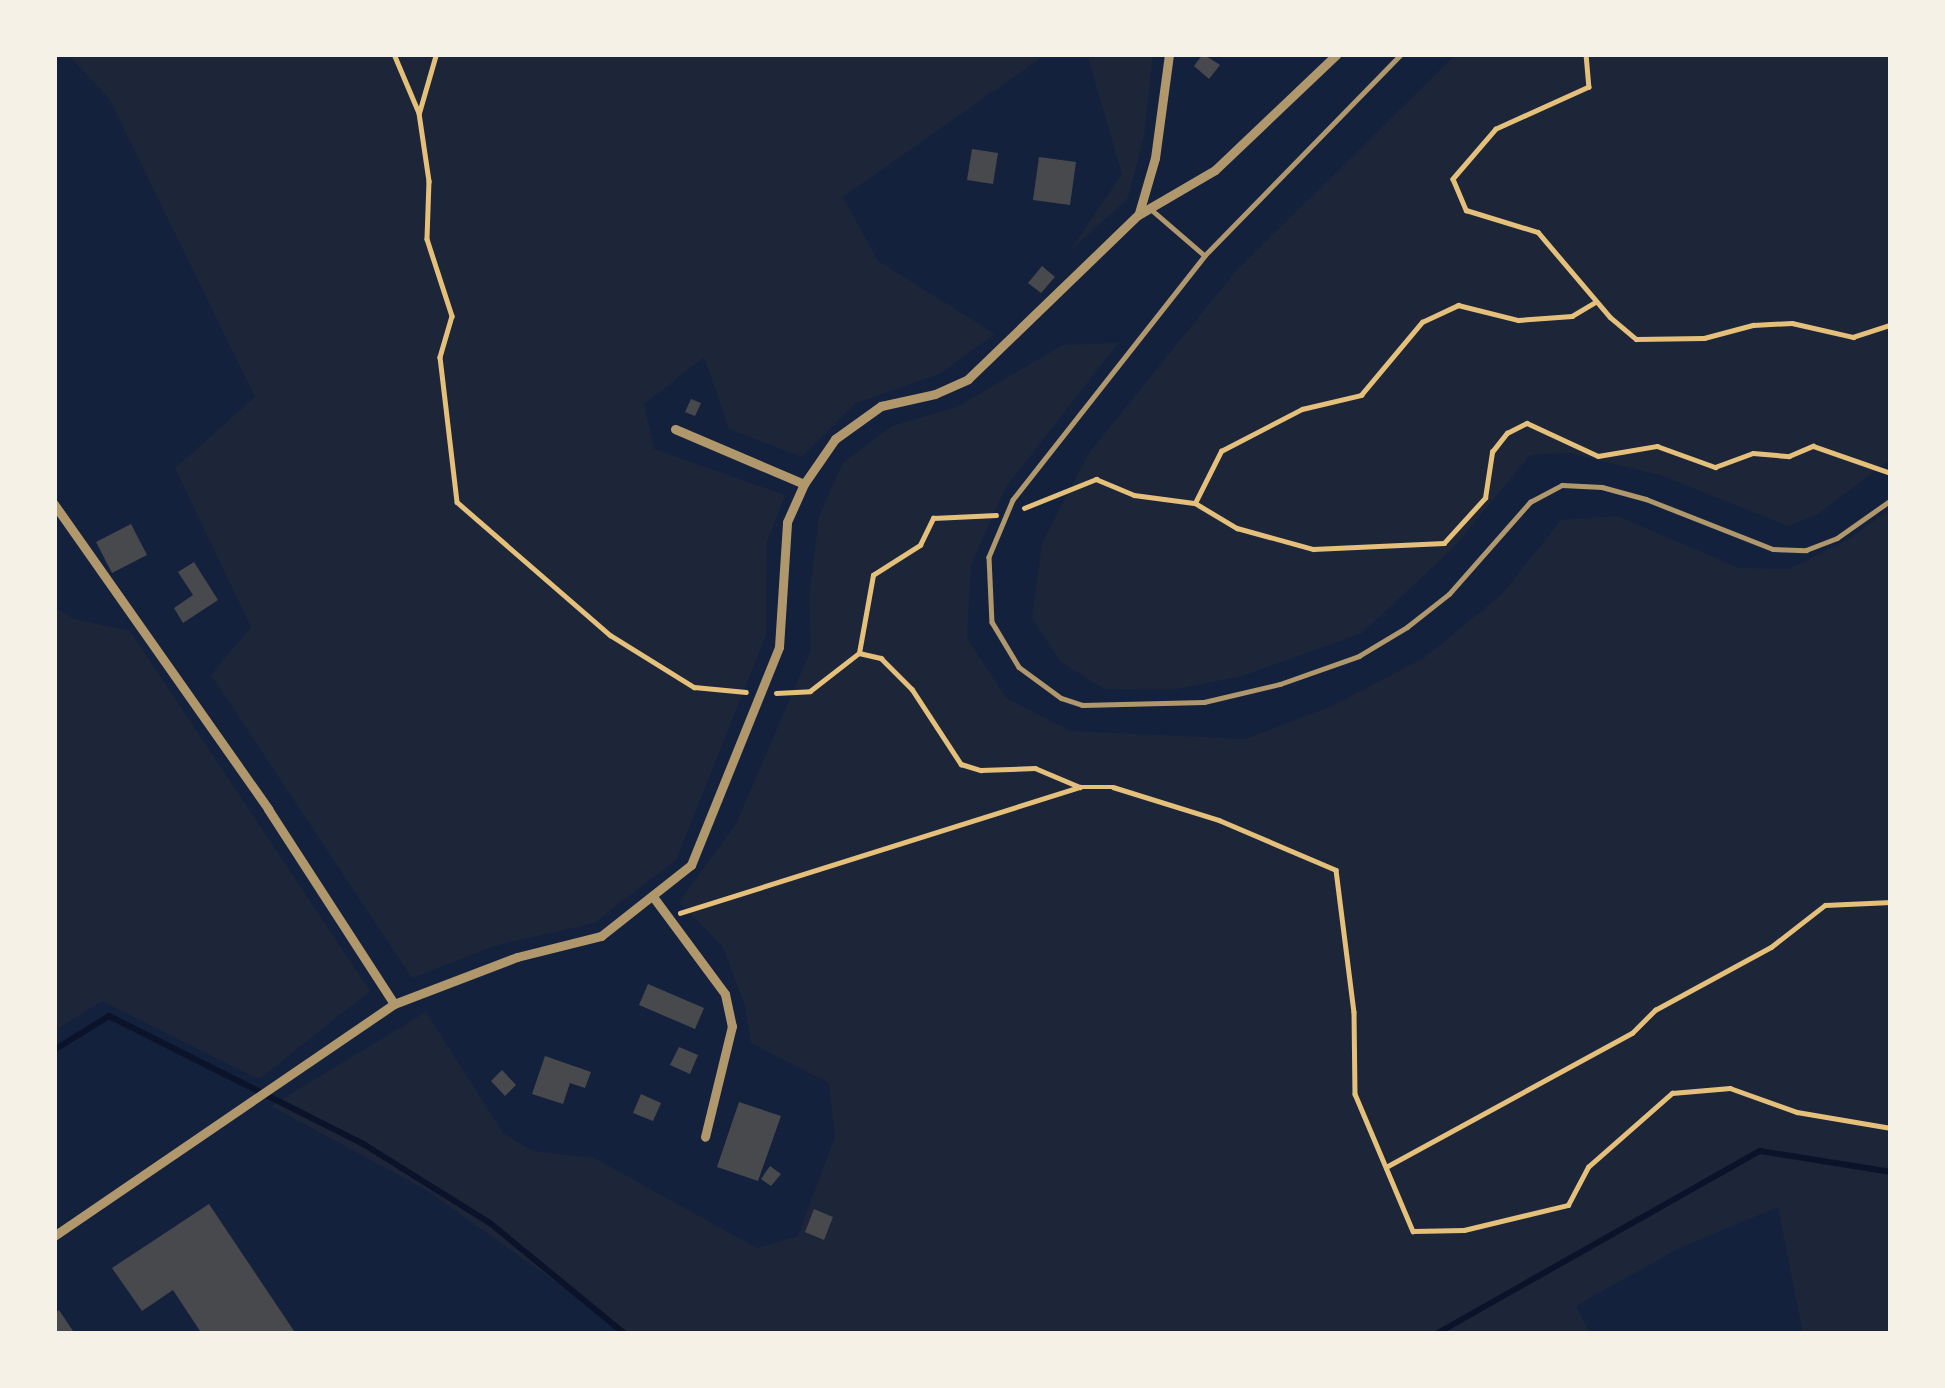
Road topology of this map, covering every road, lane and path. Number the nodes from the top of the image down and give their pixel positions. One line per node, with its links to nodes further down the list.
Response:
1 (394, 54): 7 (path)
2 (436, 54): 7 (path)
3 (1168, 54): 8 (street)
4 (1337, 54): 8 (street)
5 (1402, 54): 9 (lane)
6 (1586, 54): 10 (path)
7 (419, 113): 20 (path)
8 (1143, 212): 9 (lane); 14 (street)
9 (1205, 256): 18 (lane)
10 (1596, 301): 11 (path); 16 (path)
11 (1891, 326)
12 (675, 429): 14 (street)
13 (1891, 473): 16 (path)
14 (804, 484): 20 (street)
15 (1891, 500): 18 (lane)
16 (1195, 502): 18 (path)
17 (54, 505): 25 (street)
18 (1007, 515): 19 (path)
19 (860, 653): 20 (path); 21 (path)
20 (763, 693): 22 (street)
21 (1080, 788): 24 (path); 28 (path)
22 (654, 898): 24 (street); 25 (street)
23 (1891, 902): 28 (path)
24 (669, 916): 27 (street)
25 (394, 1004): 29 (street)
26 (1891, 1128): 28 (path)
27 (705, 1137)
28 (1386, 1167)
29 (54, 1236)

